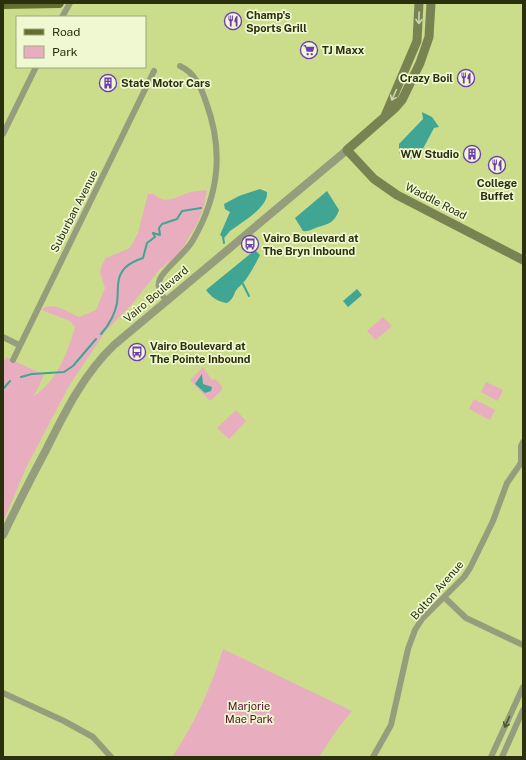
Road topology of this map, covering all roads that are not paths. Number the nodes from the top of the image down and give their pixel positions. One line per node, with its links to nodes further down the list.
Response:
1 (59, 3): 5 (main road)
2 (70, 3): 6 (street)
3 (419, 3): 10 (main road, Vairo Boulevard, one-way to 10)
4 (431, 3): 10 (main road, Vairo Boulevard)
5 (3, 4)
6 (63, 16)
7 (180, 66): 14 (street)
8 (36, 68): 11 (street)
9 (154, 71): 16 (street, Suburban Avenue)
10 (384, 119): 12 (main road, Vairo Boulevard)
11 (3, 134)
12 (347, 150): 13 (main road, Waddle Road); 14 (street, Vairo Boulevard)
13 (523, 260)
14 (167, 301): 20 (street, Vairo Boulevard)
15 (3, 338): 16 (street)
16 (19, 345): 17 (street, Suburban Avenue)
17 (13, 360)
18 (523, 442): 19 (street, Bolton Avenue)
19 (522, 462): 21 (street, Bolton Avenue)
20 (3, 535)
21 (444, 597): 22 (street); 27 (street, Bolton Avenue)
22 (523, 645)
23 (523, 687): 28 (street, one-way to 28)
24 (3, 693): 26 (street)
25 (523, 710): 29 (street)
26 (111, 757)
27 (373, 757)
28 (492, 757)
29 (502, 757)

